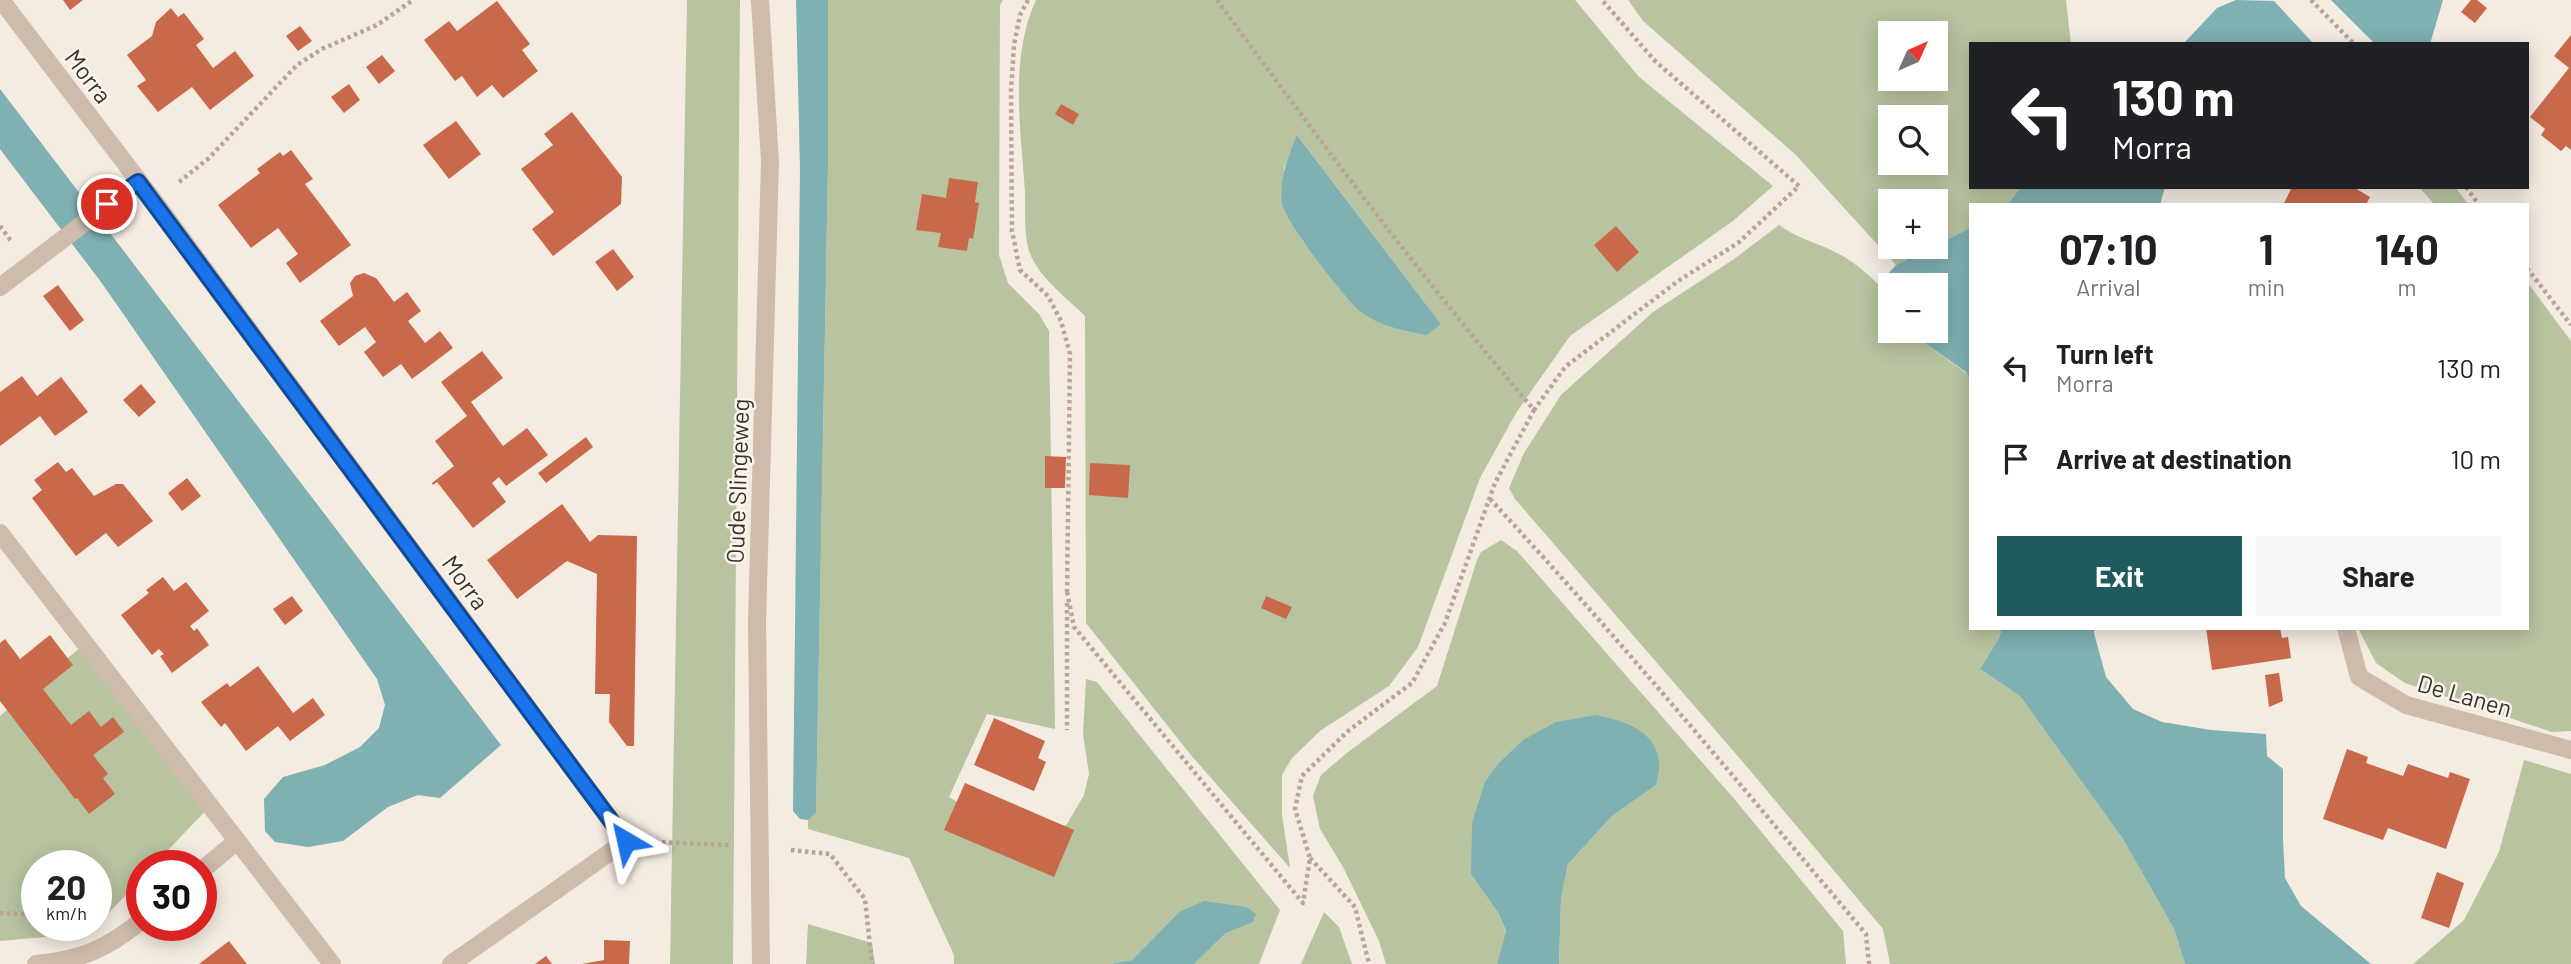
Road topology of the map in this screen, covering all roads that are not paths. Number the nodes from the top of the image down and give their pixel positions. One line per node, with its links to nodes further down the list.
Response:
1 (1, 0): 3 (street, Morra)
2 (760, 0): 14 (street, Oude Slingeweg)
3 (138, 182): 4 (street); 13 (street, Morra)
4 (0, 287)
5 (0, 533): 8 (street)
6 (2347, 630): 7 (street, De Lanen)
7 (2571, 750)
8 (237, 841): 9 (street); 12 (street)
9 (217, 858)
10 (126, 932): 11 (street)
11 (36, 964)
12 (332, 964)
13 (452, 964)
14 (761, 964)

